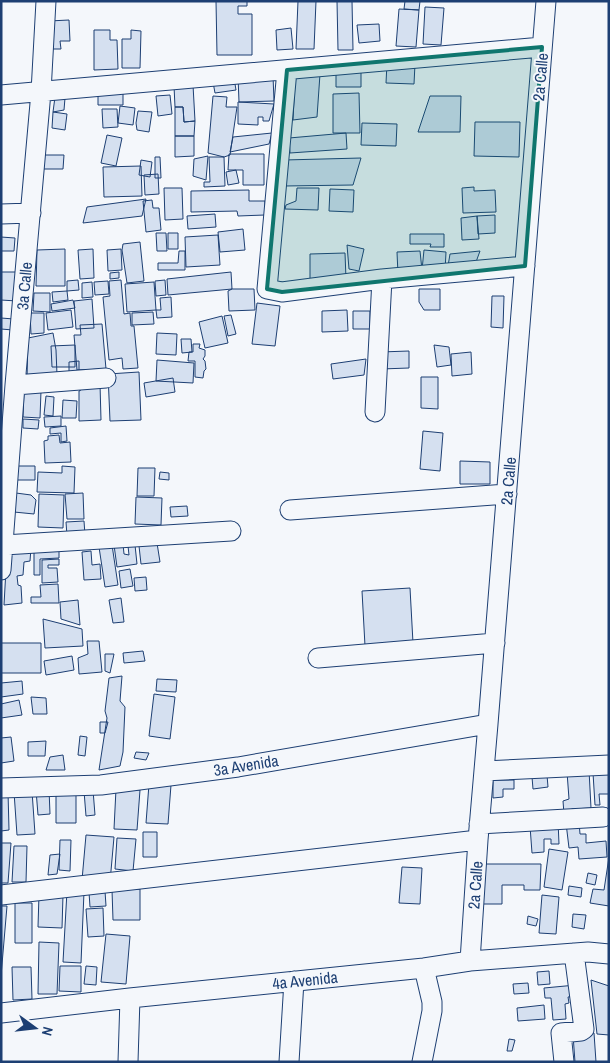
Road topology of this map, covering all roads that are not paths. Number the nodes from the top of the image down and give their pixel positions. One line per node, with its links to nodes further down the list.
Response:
1 (46, 1): 5 (street, 3a Calle)
2 (546, 1): 3 (street, 2a Calle)
3 (542, 46): 4 (street); 9 (street, 2a Calle)
4 (287, 70): 5 (street); 10 (street)
5 (42, 92): 6 (street); 7 (street, 3a Calle)
6 (1, 95)
7 (31, 213): 8 (street); 12 (street, 3a Calle)
8 (1, 214)
9 (525, 266): 10 (street); 14 (street, 2a Calle)
10 (382, 279): 13 (street)
11 (106, 378): 12 (street)
12 (16, 386): 17 (street, 3a Calle)
13 (375, 412)
14 (507, 494): 15 (street); 19 (street, 2a Calle)
15 (290, 510)
16 (231, 532): 17 (street)
17 (4, 545): 18 (street, 3a Calle)
18 (1, 570)
19 (495, 643): 20 (street); 21 (street, 2a Calle)
20 (318, 658)
21 (488, 724): 23 (street, 2a Calle); 24 (street, 3a Avenida)
22 (609, 765): 23 (street)
23 (484, 771): 26 (street, 2a Calle)
24 (1, 788)
25 (603, 818): 26 (street)
26 (478, 832): 27 (street); 30 (street, 2a Calle)
27 (1, 895)
28 (574, 953): 29 (street, 4a Avenida); 30 (street, 4a Avenida); 38 (street)
29 (609, 954)
30 (470, 961): 31 (street, 4a Avenida)
31 (424, 968): 32 (street, 4a Avenida); 37 (street)
32 (294, 981): 33 (street, 4a Avenida); 36 (street)
33 (130, 998): 34 (street, 4a Avenida); 35 (street)
34 (1, 1013)
35 (128, 1062)
36 (289, 1062)
37 (422, 1062)
38 (564, 1062)

